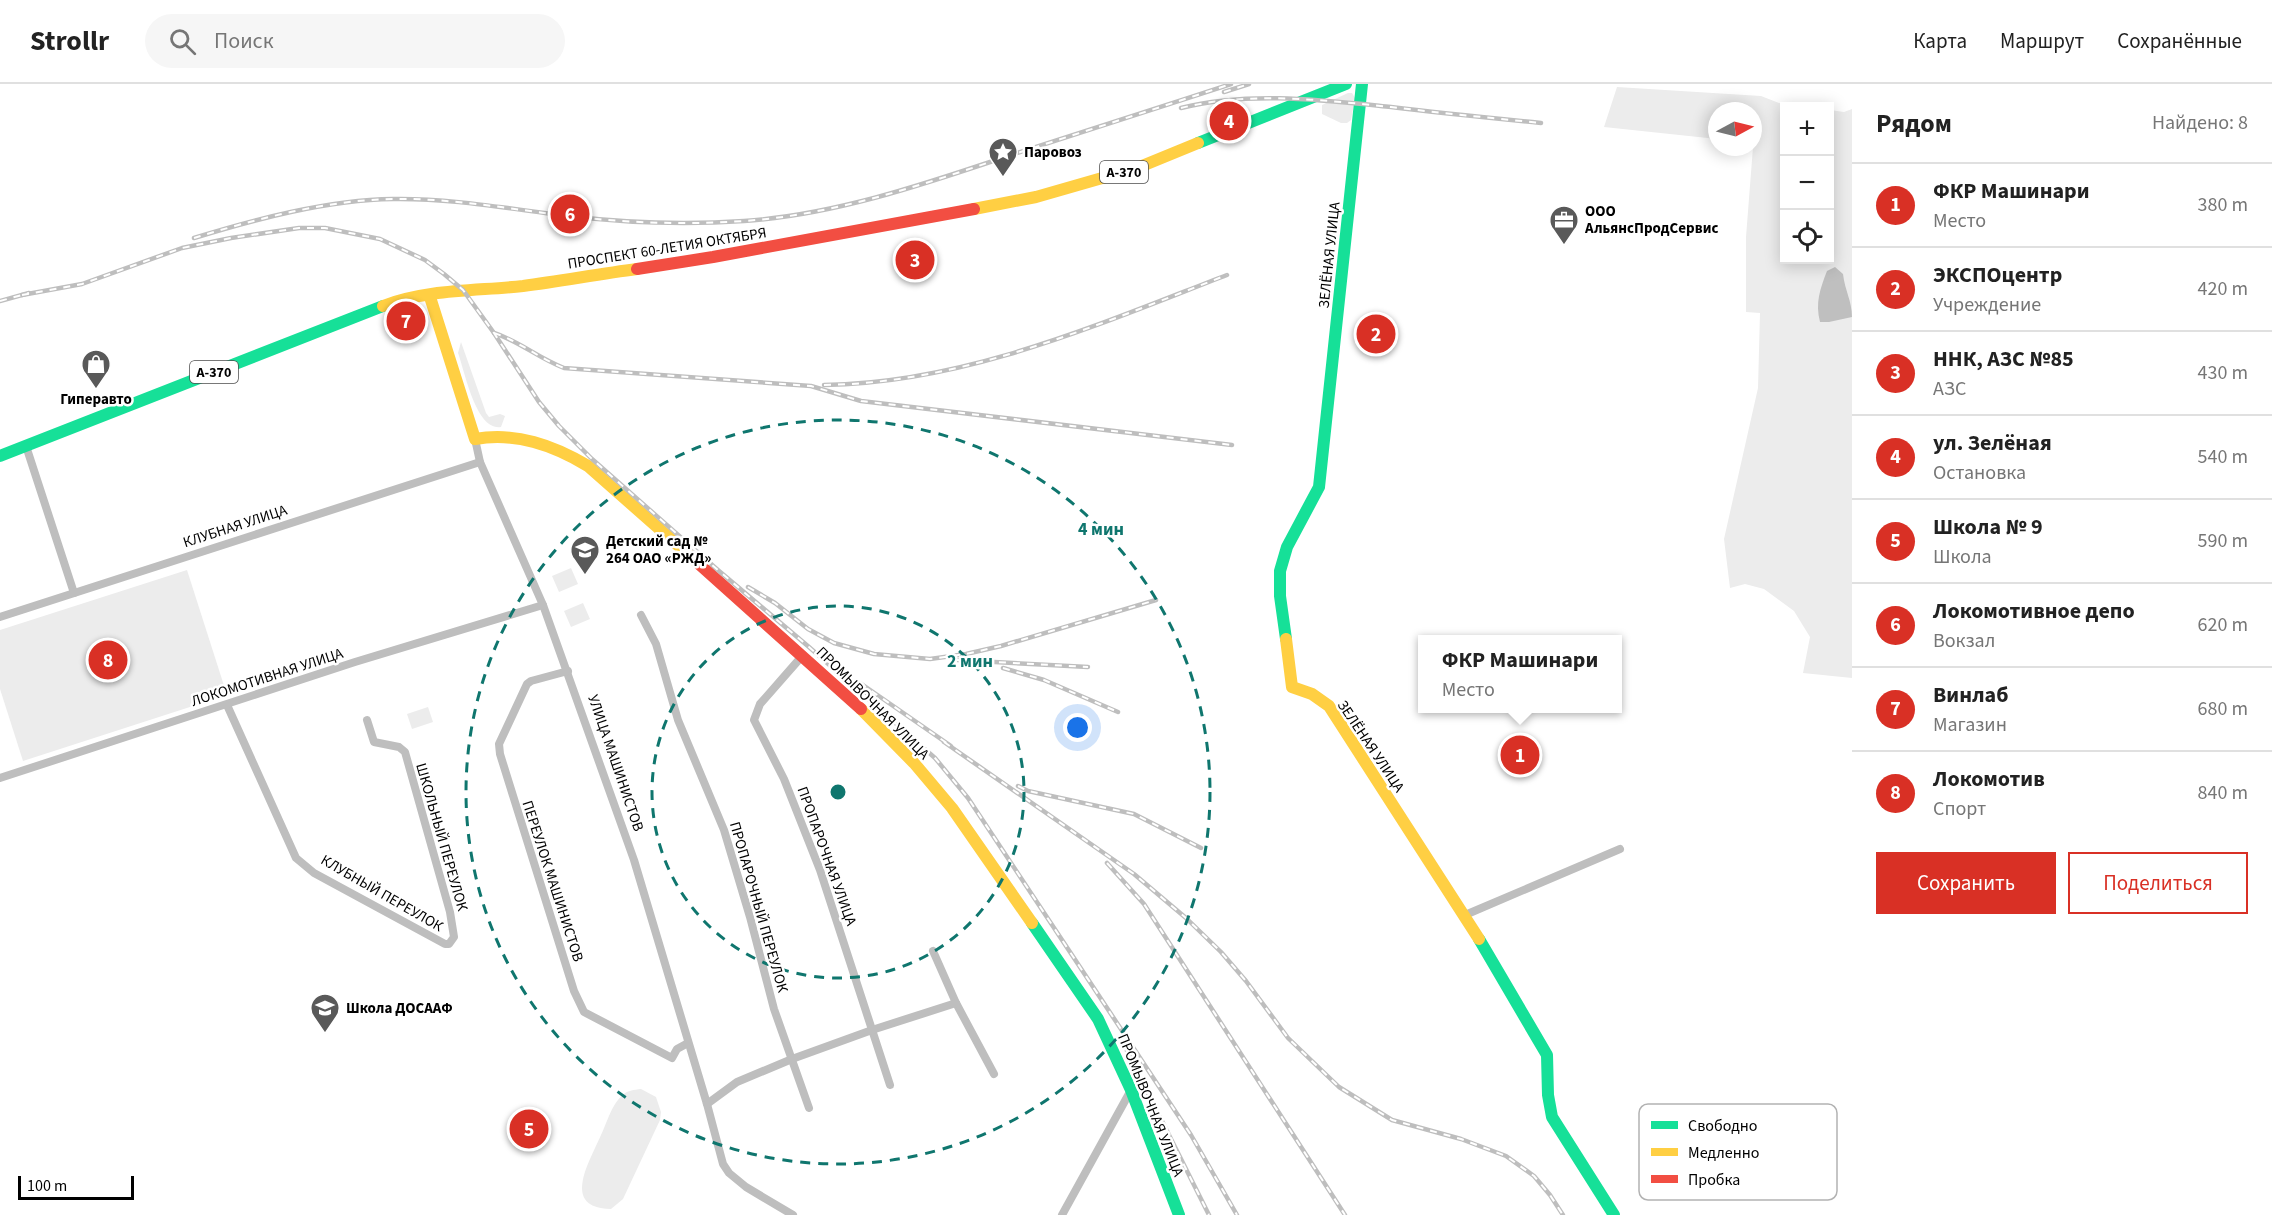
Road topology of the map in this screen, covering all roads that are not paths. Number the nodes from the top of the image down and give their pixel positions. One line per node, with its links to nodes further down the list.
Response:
1 (1346, 84): 3 (main road, ПРОСПЕКТ 60-ЛЕТИЯ ОКТЯБРЯ / А-370)
2 (1362, 84): 18 (main road, ЗЕЛЁНАЯ УЛИЦА)
3 (430, 297): 4 (main road, УЛИЦА МАШИНИСТОВ); 5 (main road, ПРОСПЕКТ 60-ЛЕТИЯ ОКТЯБРЯ / А-370)
4 (475, 439): 7 (street, УЛИЦА МАШИНИСТОВ); 12 (main road, ПРОМЫВОЧНАЯ УЛИЦА)
5 (26, 446): 6 (main road, ПРОСПЕКТ 60-ЛЕТИЯ ОКТЯБРЯ / А-370); 8 (street)
6 (0, 456)
7 (480, 462): 8 (street, КЛУБНАЯ УЛИЦА); 9 (street, УЛИЦА МАШИНИСТОВ)
8 (74, 593): 11 (street, КЛУБНАЯ УЛИЦА)
9 (543, 605): 13 (street, УЛИЦА МАШИНИСТОВ); 14 (street, ЛОКОМОТИВНАЯ УЛИЦА)
10 (641, 615): 24 (street, ПРОПАРОЧНЫЙ ПЕРЕУЛОК)
11 (0, 617)
12 (803, 655): 22 (street, ПРОПАРОЧНАЯ УЛИЦА); 27 (main road, ПРОМЫВОЧНАЯ УЛИЦА)
13 (568, 671): 23 (street, УЛИЦА МАШИНИСТОВ); 23 (street, ПЕРЕУЛОК МАШИНИСТОВ)
14 (227, 705): 16 (street, ЛОКОМОТИВНАЯ УЛИЦА); 19 (street, КЛУБНЫЙ ПЕРЕУЛОК)
15 (367, 720): 19 (street, ШКОЛЬНЫЙ ПЕРЕУЛОК)
16 (0, 778)
17 (1620, 849): 18 (street)
18 (1465, 915): 33 (main road, ЗЕЛЁНАЯ УЛИЦА)
19 (445, 944)
20 (933, 951): 21 (street)
21 (956, 1003): 22 (street); 25 (street)
22 (872, 1030): 24 (street); 26 (street, ПРОПАРОЧНАЯ УЛИЦА)
23 (688, 1043): 28 (street, УЛИЦА МАШИНИСТОВ)
24 (792, 1059): 28 (street); 29 (street, ПРОПАРОЧНЫЙ ПЕРЕУЛОК)
25 (994, 1074)
26 (890, 1085)
27 (1131, 1090): 31 (street); 32 (main road, ПРОМЫВОЧНАЯ УЛИЦА)
28 (707, 1104): 30 (street, УЛИЦА МАШИНИСТОВ)
29 (809, 1108)
30 (793, 1215)
31 (1062, 1215)
32 (1179, 1215)
33 (1614, 1215)

